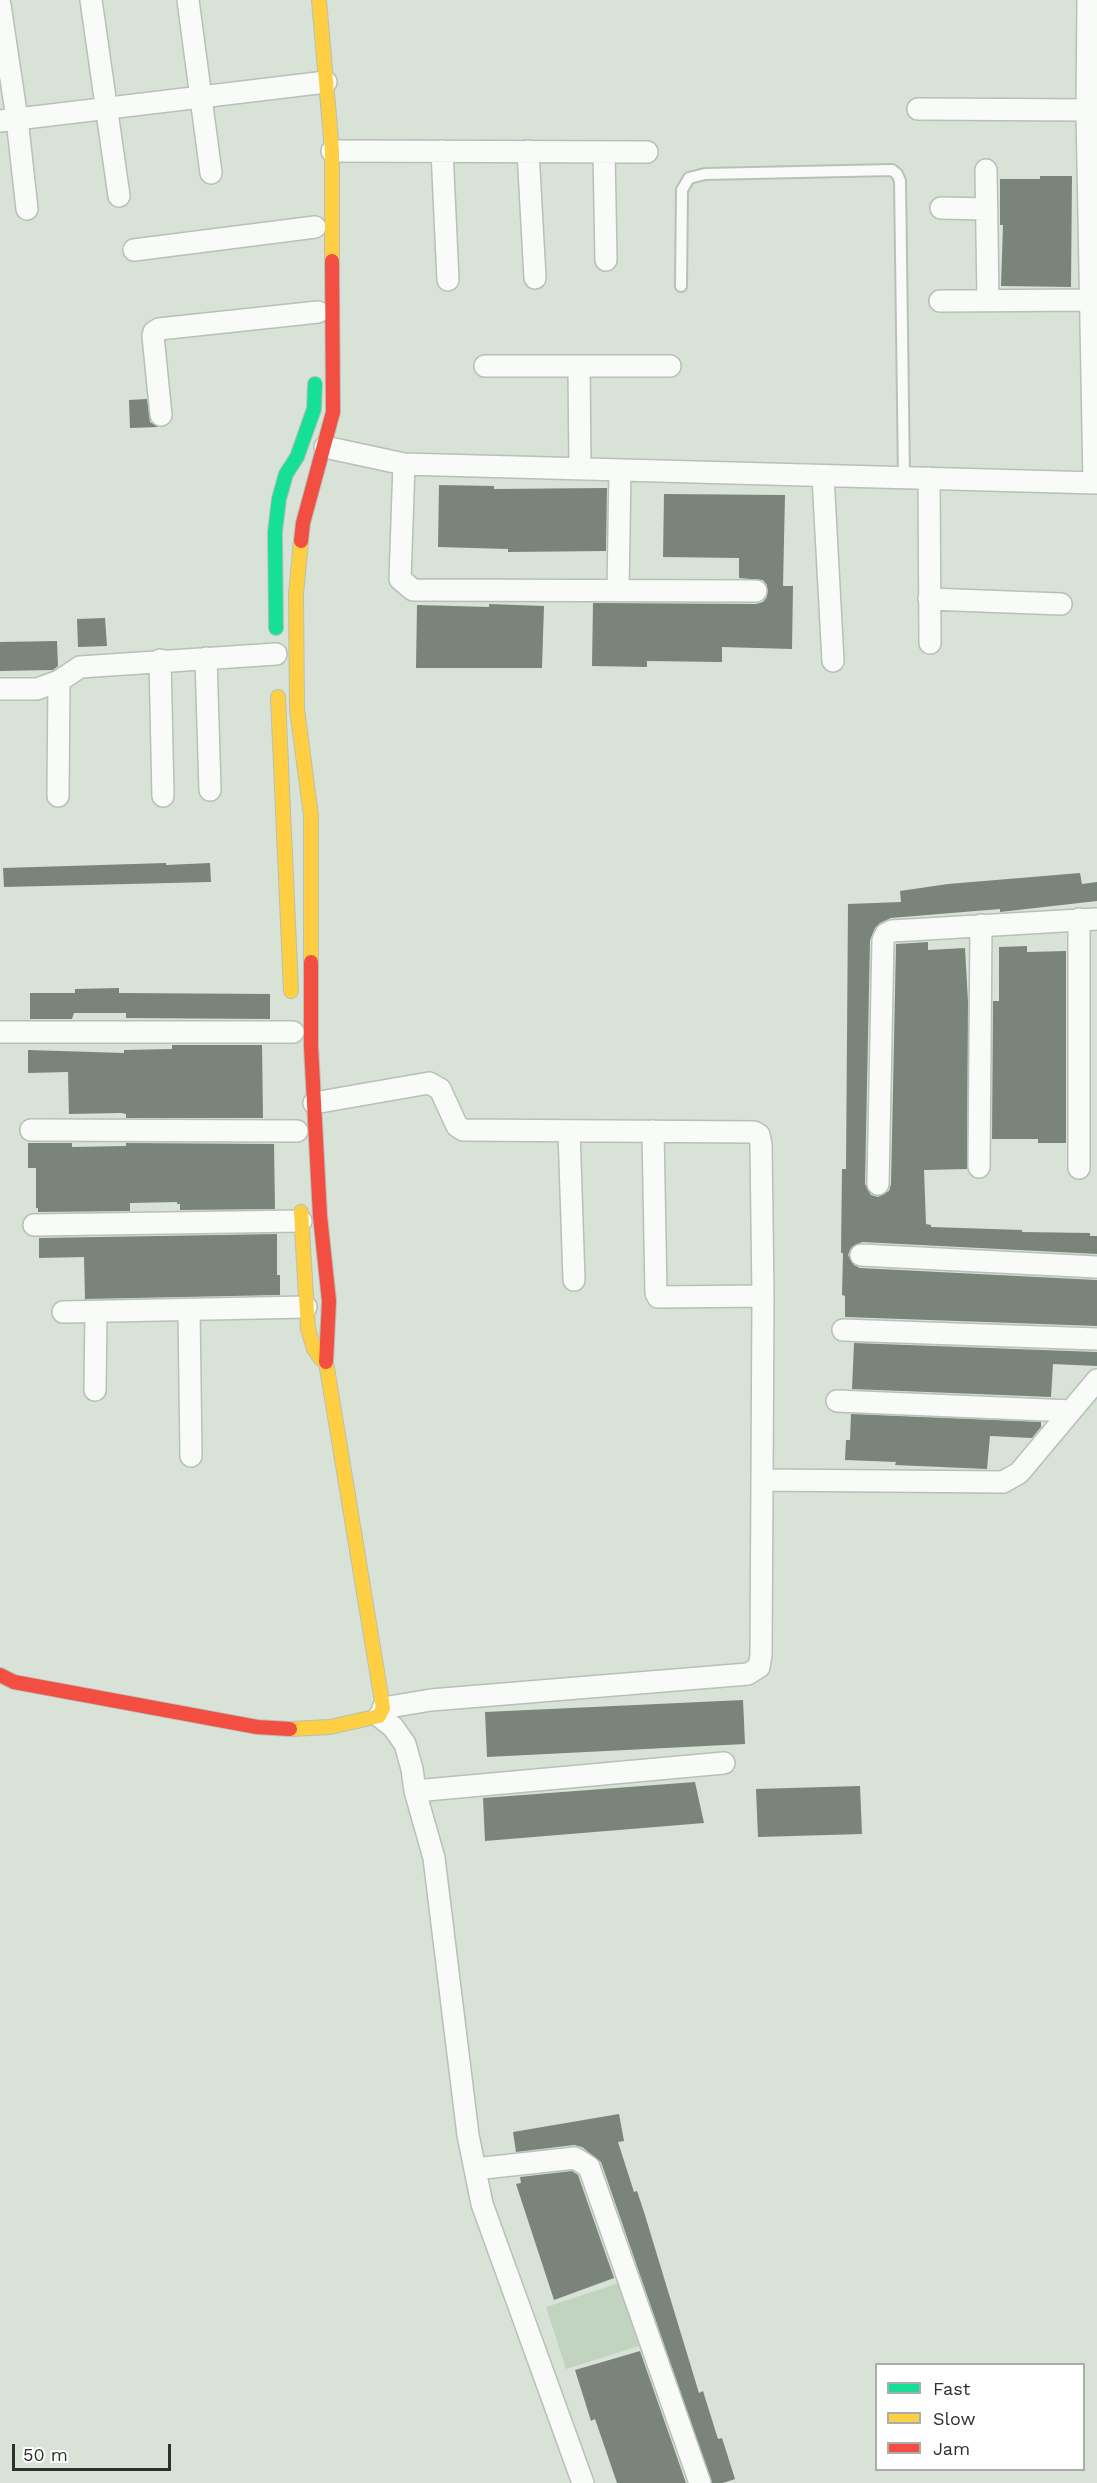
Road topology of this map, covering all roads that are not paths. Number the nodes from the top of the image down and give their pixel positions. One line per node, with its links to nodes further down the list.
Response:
1 (91, 0): 10 (street)
2 (188, 0): 8 (street)
3 (306, 0): 7 (street)
4 (319, 0): 7 (street)
5 (1088, 0): 12 (street)
6 (0, 5): 13 (street)
7 (320, 82): 8 (street); 9 (street); 14 (street)
8 (201, 96): 10 (street); 20 (street)
9 (314, 105)
10 (107, 107): 13 (street); 21 (street)
11 (918, 110): 12 (street)
12 (1087, 111): 32 (street)
13 (9, 120): 24 (street)
14 (332, 151): 15 (street); 41 (street)
15 (442, 151): 16 (street); 29 (street)
16 (528, 151): 17 (street); 28 (street)
17 (604, 152): 18 (street); 27 (street)
18 (647, 152)
19 (986, 170): 23 (street)
20 (211, 173)
21 (119, 195)
22 (941, 208): 23 (street)
23 (987, 208): 31 (street)
24 (27, 209)
25 (315, 227): 26 (street)
26 (134, 250)
27 (606, 260)
28 (535, 278)
29 (448, 280)
30 (681, 286): 47 (lane)
31 (988, 300): 32 (street); 33 (street)
32 (1090, 300): 49 (street)
33 (940, 301)
34 (317, 312): 39 (street)
35 (316, 366): 40 (street)
36 (485, 366): 37 (street)
37 (579, 366): 38 (street); 44 (street)
38 (670, 366)
39 (161, 415)
40 (311, 418): 41 (street); 51 (street)
41 (332, 420): 42 (street)
42 (325, 447): 43 (street); 50 (street)
43 (404, 464): 44 (street); 52 (street)
44 (580, 469): 45 (street)
45 (620, 470): 46 (street); 52 (street)
46 (824, 476): 47 (street); 60 (street)
47 (904, 478): 48 (street)
48 (929, 478): 49 (street); 54 (street)
49 (1095, 483)
50 (313, 484): 51 (street); 71 (street)
51 (277, 512): 58 (street)
52 (618, 591): 53 (street)
53 (756, 591)
54 (929, 599): 55 (street); 56 (street)
55 (1061, 604)
56 (930, 643)
57 (206, 658): 58 (street); 59 (street); 64 (street)
58 (276, 659)
59 (160, 660): 61 (street); 66 (street)
60 (833, 661)
61 (59, 681): 63 (street); 65 (street)
62 (277, 683): 69 (street)
63 (0, 689)
64 (210, 790)
65 (58, 796)
66 (164, 796)
67 (1088, 919): 68 (street); 77 (street)
68 (981, 925): 76 (street); 78 (street)
69 (292, 1027): 70 (street)
70 (1, 1032)
71 (314, 1103): 74 (street); 92 (street)
72 (31, 1130): 73 (street)
73 (297, 1131)
74 (569, 1131): 75 (street); 84 (street)
75 (653, 1131): 85 (street); 85 (street)
76 (978, 1167)
77 (1079, 1168)
78 (878, 1184)
79 (300, 1199): 80 (street)
80 (302, 1221): 81 (street); 86 (street)
81 (34, 1225)
82 (861, 1255): 83 (street)
83 (1097, 1267)
84 (574, 1280)
85 (763, 1296): 98 (street)
86 (306, 1307): 87 (street); 92 (street)
87 (189, 1310): 89 (street); 97 (street)
88 (63, 1312): 89 (street)
89 (96, 1312): 94 (street)
90 (843, 1330): 91 (street)
91 (1097, 1339)
92 (326, 1366): 100 (street)
93 (1097, 1380): 96 (street)
94 (95, 1390)
95 (837, 1401): 96 (street)
96 (1071, 1411): 98 (street)
97 (191, 1456)
98 (762, 1480): 100 (street)
99 (0, 1675): 100 (street)
100 (381, 1712): 102 (street)
101 (724, 1763): 102 (street)
102 (415, 1791): 103 (street)
103 (475, 2169): 104 (street); 105 (street)
104 (583, 2483)
105 (700, 2483)

